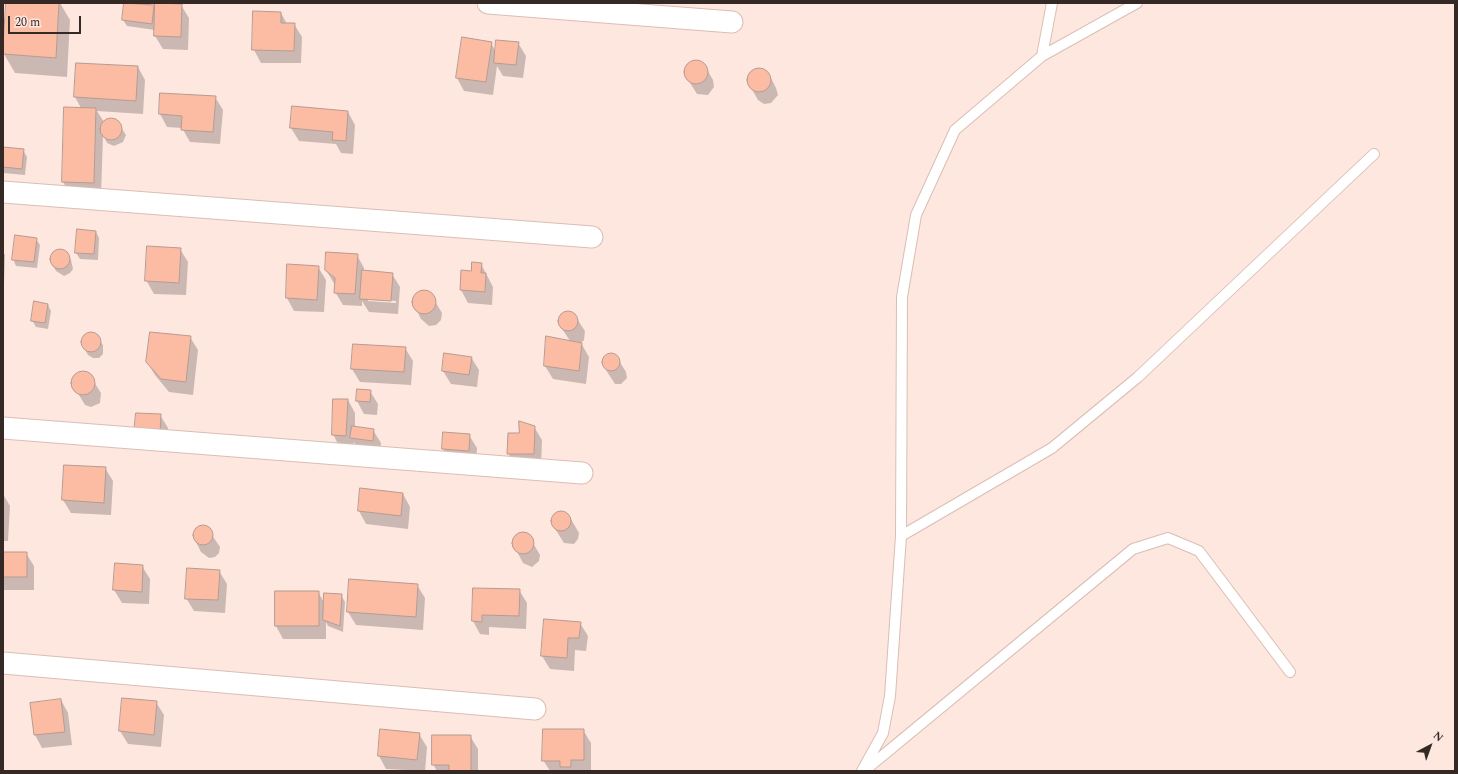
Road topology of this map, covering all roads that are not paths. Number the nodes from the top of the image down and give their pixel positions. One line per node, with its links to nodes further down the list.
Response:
1 (488, 3): 4 (street)
2 (1052, 3): 5 (lane)
3 (1137, 3): 5 (lane)
4 (732, 22)
5 (1042, 56): 11 (lane)
6 (1374, 154): 11 (lane)
7 (3, 192): 8 (street)
8 (592, 237)
9 (3, 428): 10 (street)
10 (582, 473)
11 (901, 536): 15 (lane)
12 (3, 663): 14 (street)
13 (1290, 672): 15 (lane)
14 (535, 709)
15 (863, 771)

